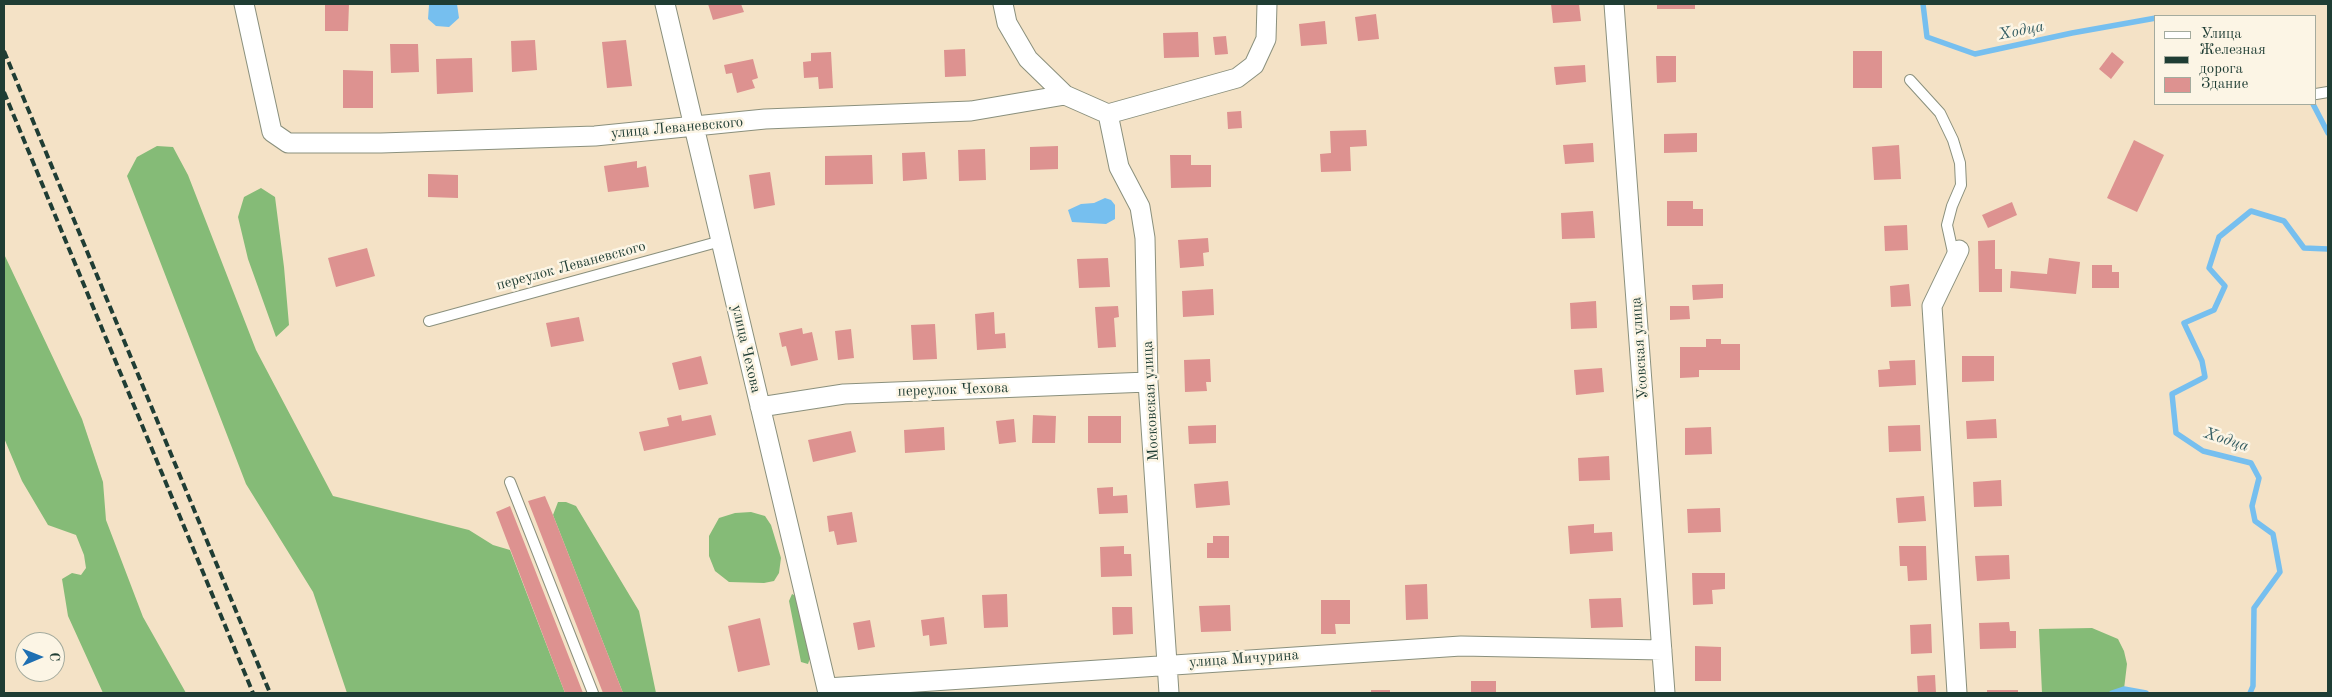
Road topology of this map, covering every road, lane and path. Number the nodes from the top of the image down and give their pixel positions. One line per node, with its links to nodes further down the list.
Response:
1 (244, 4): 9 (street, улица Леваневского)
2 (665, 4): 9 (street, улица Чехова)
3 (1003, 4): 7 (street)
4 (1268, 4): 8 (street)
5 (1614, 4): 16 (street, Усовская улица)
6 (1910, 80): 11 (lane)
7 (1065, 95): 8 (street); 9 (street, улица Леваневского)
8 (1108, 114): 13 (street, Московская улица)
9 (694, 127): 10 (street, улица Чехова)
10 (721, 240): 12 (lane, переулок Леваневского); 14 (street, улица Чехова)
11 (1957, 254): 22 (street)
12 (429, 321)
13 (1148, 382): 14 (street, переулок Чехова); 17 (street, Московская улица)
14 (760, 406): 18 (street, улица Чехова)
15 (510, 482): 19 (lane)
16 (1662, 650): 17 (street, улица Мичурина); 21 (street, Усовская улица)
17 (1168, 664): 18 (street, улица Мичурина); 20 (street, Московская улица)
18 (827, 691)
19 (593, 693)
20 (1170, 693)
21 (1665, 693)
22 (1957, 693)

